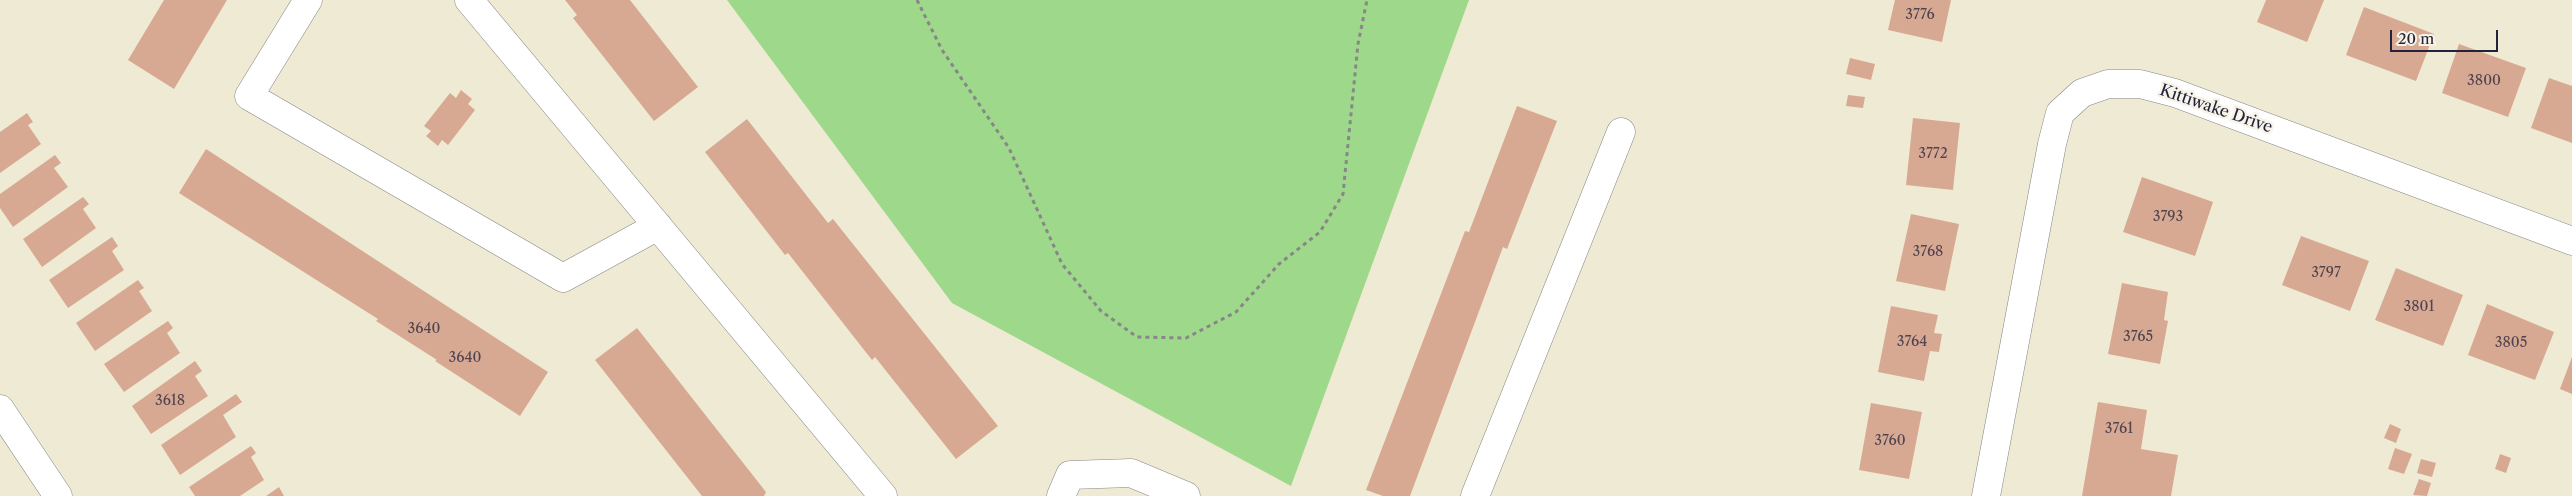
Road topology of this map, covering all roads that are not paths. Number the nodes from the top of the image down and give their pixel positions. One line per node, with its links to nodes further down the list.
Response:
1 (308, 0): 4 (street)
2 (469, 0): 4 (street)
3 (1620, 132): 11 (street)
4 (658, 226): 8 (street)
5 (2572, 241): 12 (street, Kittiwake Drive)
6 (0, 409): 7 (street)
7 (58, 496)
8 (883, 496)
9 (1061, 496): 10 (street)
10 (1186, 496)
11 (1475, 496)
12 (1986, 496)

